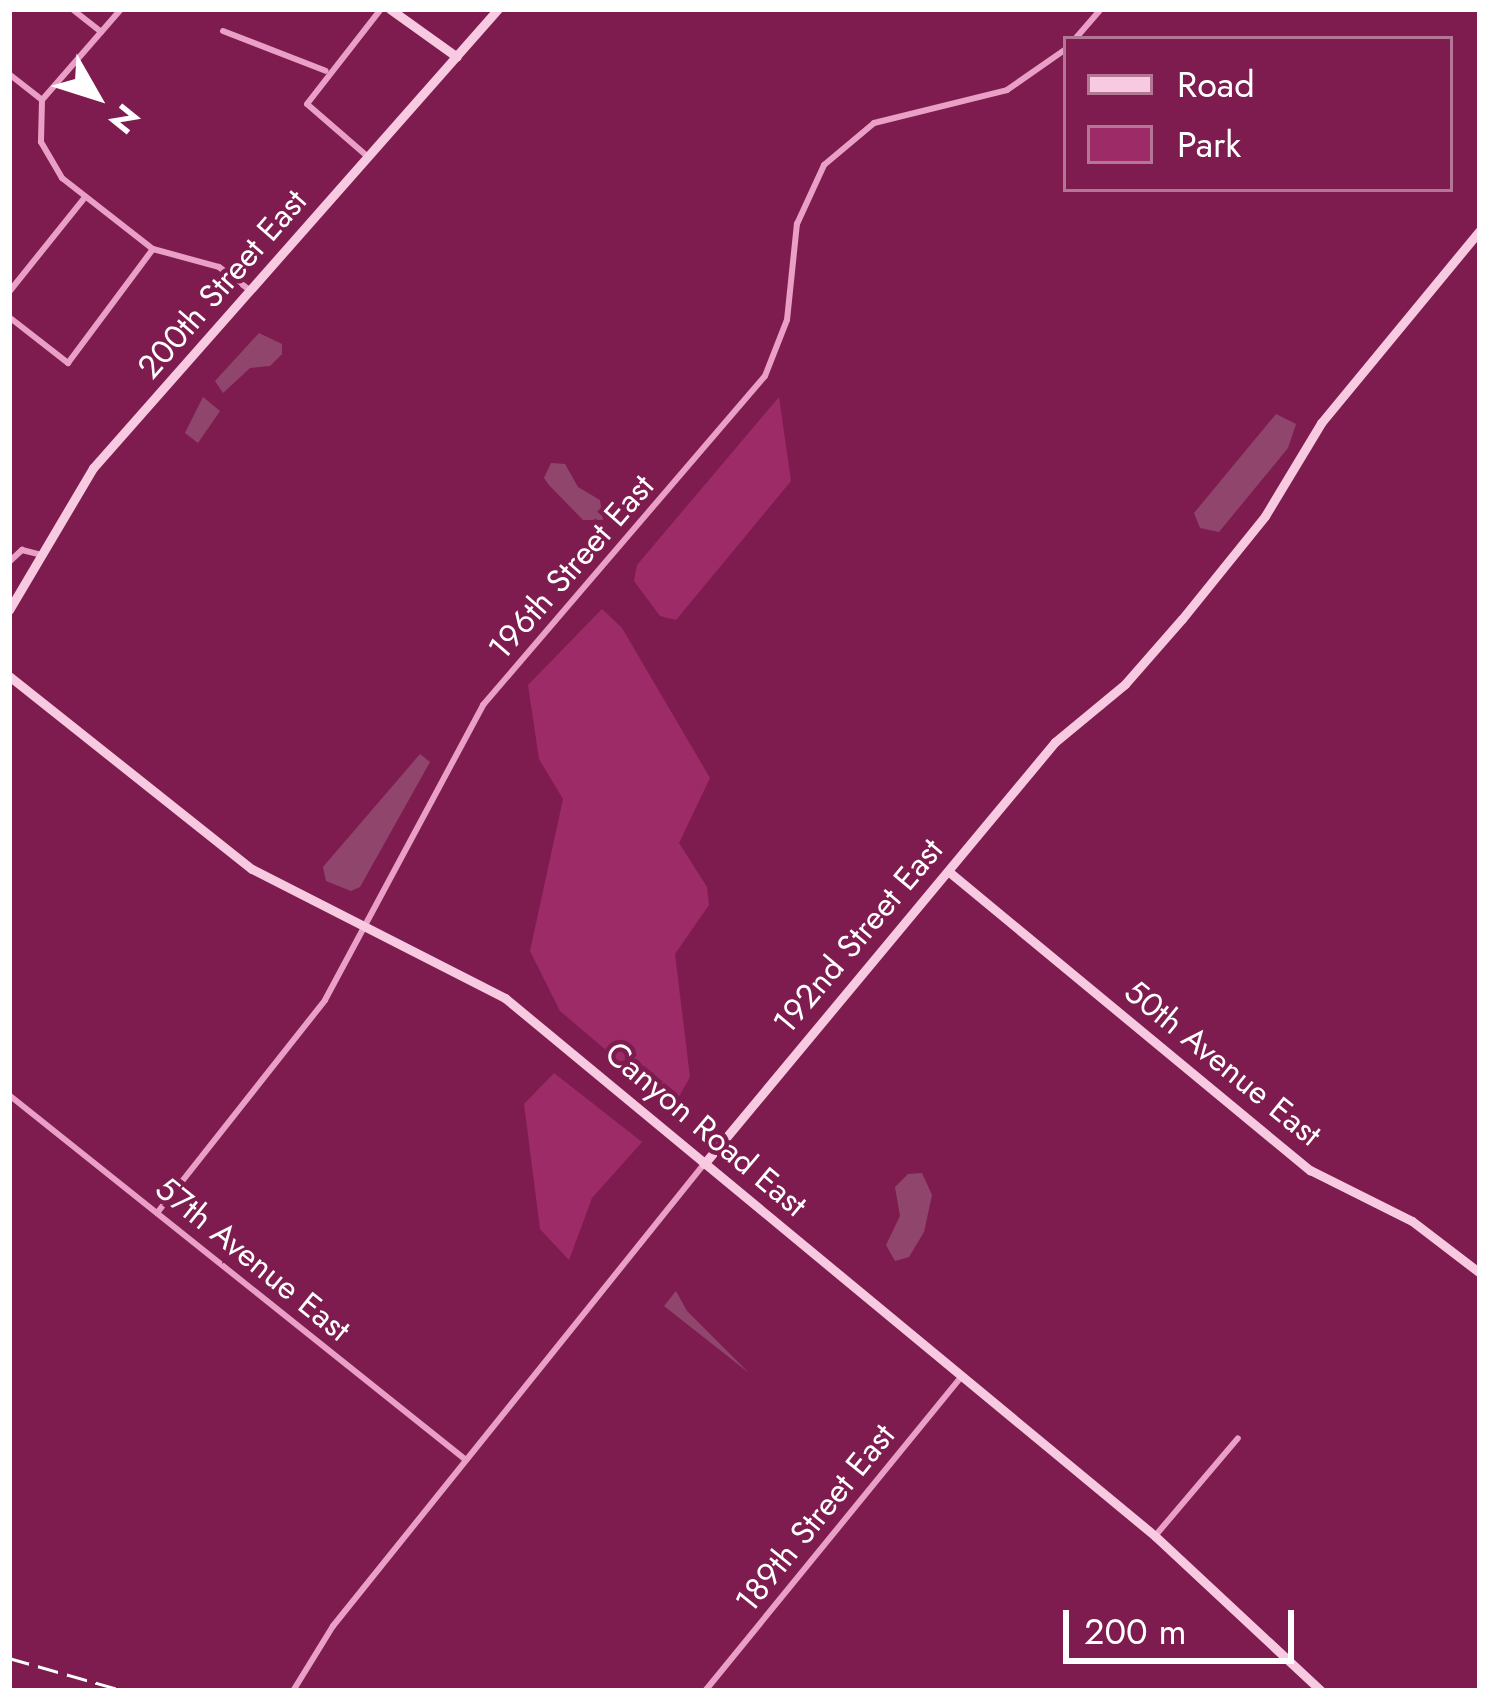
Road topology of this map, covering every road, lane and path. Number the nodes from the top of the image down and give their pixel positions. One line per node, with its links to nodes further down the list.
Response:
1 (72, 9): 8 (street)
2 (121, 9): 8 (street)
3 (381, 9): 12 (street)
4 (391, 9): 11 (street)
5 (498, 9): 11 (street, 200th Street East)
6 (1100, 9): 9 (street)
7 (223, 31): 12 (street)
8 (101, 32): 14 (street)
9 (1078, 36)
10 (1063, 51): 27 (street, 196th Street East)
11 (457, 56): 15 (street, 200th Street East)
12 (326, 71): 15 (street)
13 (9, 74): 14 (street)
14 (42, 100): 16 (street)
15 (368, 157): 19 (street, 200th Street East)
16 (86, 197): 18 (street); 20 (street)
17 (1480, 230): 26 (street, 192nd Street East)
18 (153, 249): 19 (street); 21 (street)
19 (251, 291): 22 (street, 200th Street East)
20 (9, 292)
21 (9, 317)
22 (45, 557): 23 (street); 24 (street, 200th Street East)
23 (9, 562)
24 (9, 610)
25 (9, 676): 27 (street, Canyon Road East)
26 (948, 871): 29 (street, 192nd Street East); 31 (street, 50th Avenue East)
27 (367, 930): 29 (street, Canyon Road East); 30 (street, 196th Street East)
28 (9, 1095): 30 (street, 57th Avenue East)
29 (704, 1164): 32 (street, Canyon Road East); 34 (street, 192nd Street East)
30 (158, 1214): 34 (street, 57th Avenue East)
31 (1480, 1273)
32 (962, 1376): 35 (street, Canyon Road East); 37 (street, 189th Street East)
33 (1238, 1438): 35 (street)
34 (466, 1460): 36 (street, 192nd Street East)
35 (1155, 1536): 38 (street, Canyon Road East)
36 (292, 1691)
37 (705, 1691)
38 (1321, 1691)

